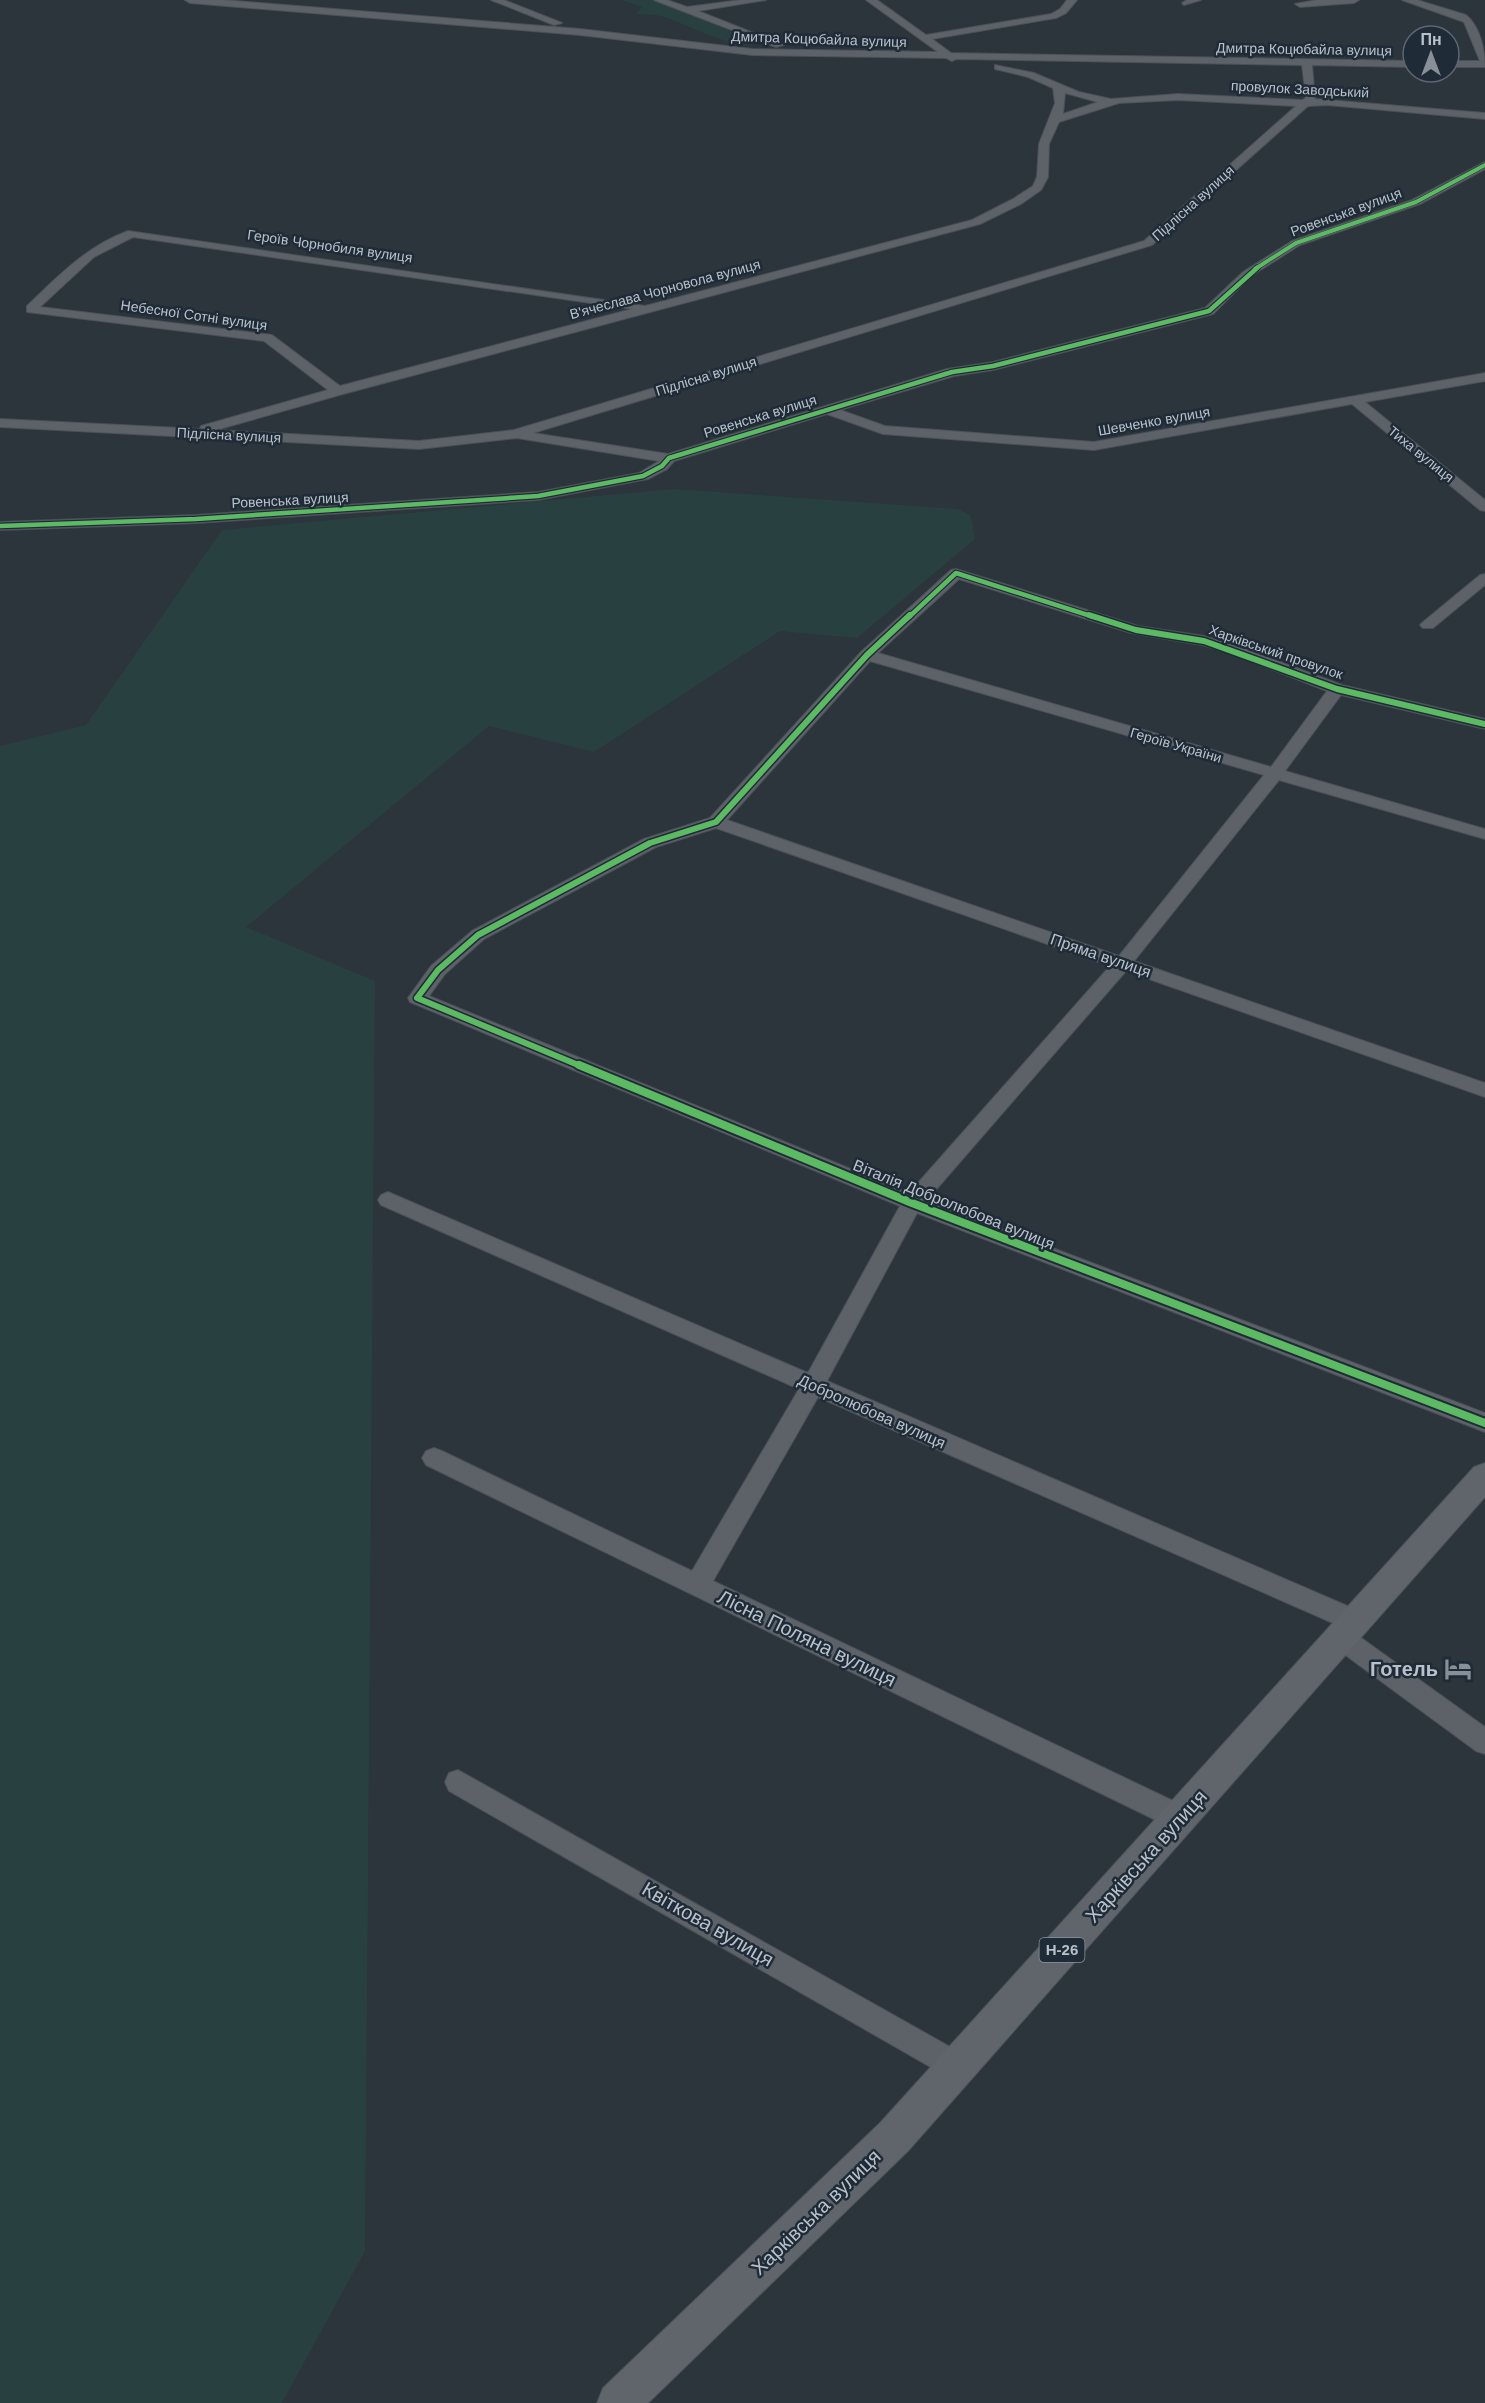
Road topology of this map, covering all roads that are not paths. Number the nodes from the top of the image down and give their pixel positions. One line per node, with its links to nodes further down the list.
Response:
1 (190, 0): 11 (street, Дмитра Коцюбайла вулиця)
2 (300, 0): 11 (street)
3 (496, 0): 13 (street)
4 (659, 0): 12 (street)
5 (761, 0): 12 (street)
6 (871, 0): 14 (street)
7 (1072, 0): 14 (street)
8 (1354, 0): 10 (street)
9 (1407, 0): 18 (street)
10 (1300, 4)
11 (282, 8): 13 (street, Дмитра Коцюбайла вулиця)
12 (686, 10): 15 (street)
13 (580, 32): 15 (street, Дмитра Коцюбайла вулиця)
14 (923, 38): 16 (street)
15 (815, 54): 16 (street, Дмитра Коцюбайла вулиця)
16 (950, 58): 17 (street, Дмитра Коцюбайла вулиця); 21 (street)
17 (1307, 62): 19 (street, Дмитра Коцюбайла вулиця); 23 (street)
18 (1485, 63): 20 (street)
19 (1401, 64)
20 (1461, 64)
21 (1058, 87): 22 (street); 25 (street, В'ячеслава Чорновола вулиця)
22 (1114, 101): 23 (street, провулок Заводський); 25 (street)
23 (1304, 104): 24 (street, провулок Заводський); 35 (street, Підлісна вулиця)
24 (1485, 116)
25 (1058, 119): 27 (street, В'ячеслава Чорновола вулиця)
26 (1485, 165): 32 (street, Ровенська вулиця)
27 (650, 308): 28 (street, Героїв Чорнобиля вулиця); 30 (street, В'ячеслава Чорновола вулиця)
28 (31, 309): 30 (street, Небесної Сотні вулиця)
29 (1485, 377): 31 (street, Шевченко вулиця)
30 (338, 391): 34 (street, В'ячеслава Чорновола вулиця)
31 (1357, 402): 32 (street, Шевченко вулиця); 37 (street, Тиха вулиця)
32 (827, 410): 36 (street, Ровенська вулиця)
33 (0, 423): 34 (street, Підлісна вулиця)
34 (191, 433): 35 (street, Підлісна вулиця)
35 (515, 434): 36 (street)
36 (669, 458): 38 (street, Ровенська вулиця)
37 (1485, 507)
38 (0, 526)
39 (1485, 578): 40 (street)
40 (1428, 625)
41 (867, 656): 42 (street, Харківський провулок); 44 (street, Героїв України); 45 (street)
42 (1337, 688): 43 (street, Харківський провулок); 44 (street)
43 (1485, 724)
44 (1275, 773): 46 (street, Героїв України); 47 (street)
45 (716, 822): 47 (street, Пряма вулиця); 50 (street, Віталія Добролюбова вулиця)
46 (1485, 834)
47 (1123, 963): 48 (street, Пряма вулиця); 50 (street)
48 (1485, 1090)
49 (388, 1200): 51 (street, Добролюбова вулиця)
50 (912, 1203): 51 (street); 52 (street, Віталія Добролюбова вулиця)
51 (813, 1385): 55 (street); 56 (street, Добролюбова вулиця)
52 (1485, 1423)
53 (434, 1458): 55 (street, Лісна Поляна вулиця)
54 (1485, 1476): 56 (main road, Харківська вулиця / Н-26)
55 (697, 1585): 59 (street, Лісна Поляна вулиця)
56 (1349, 1630): 57 (street, Добролюбова вулиця); 59 (main road, Харківська вулиця / Н-26)
57 (1485, 1742)
58 (458, 1782): 60 (street, Квіткова вулиця)
59 (1180, 1818): 60 (main road, Харківська вулиця / Н-26)
60 (958, 2067): 61 (main road, Харківська вулиця / Н-26)
61 (618, 2403)

